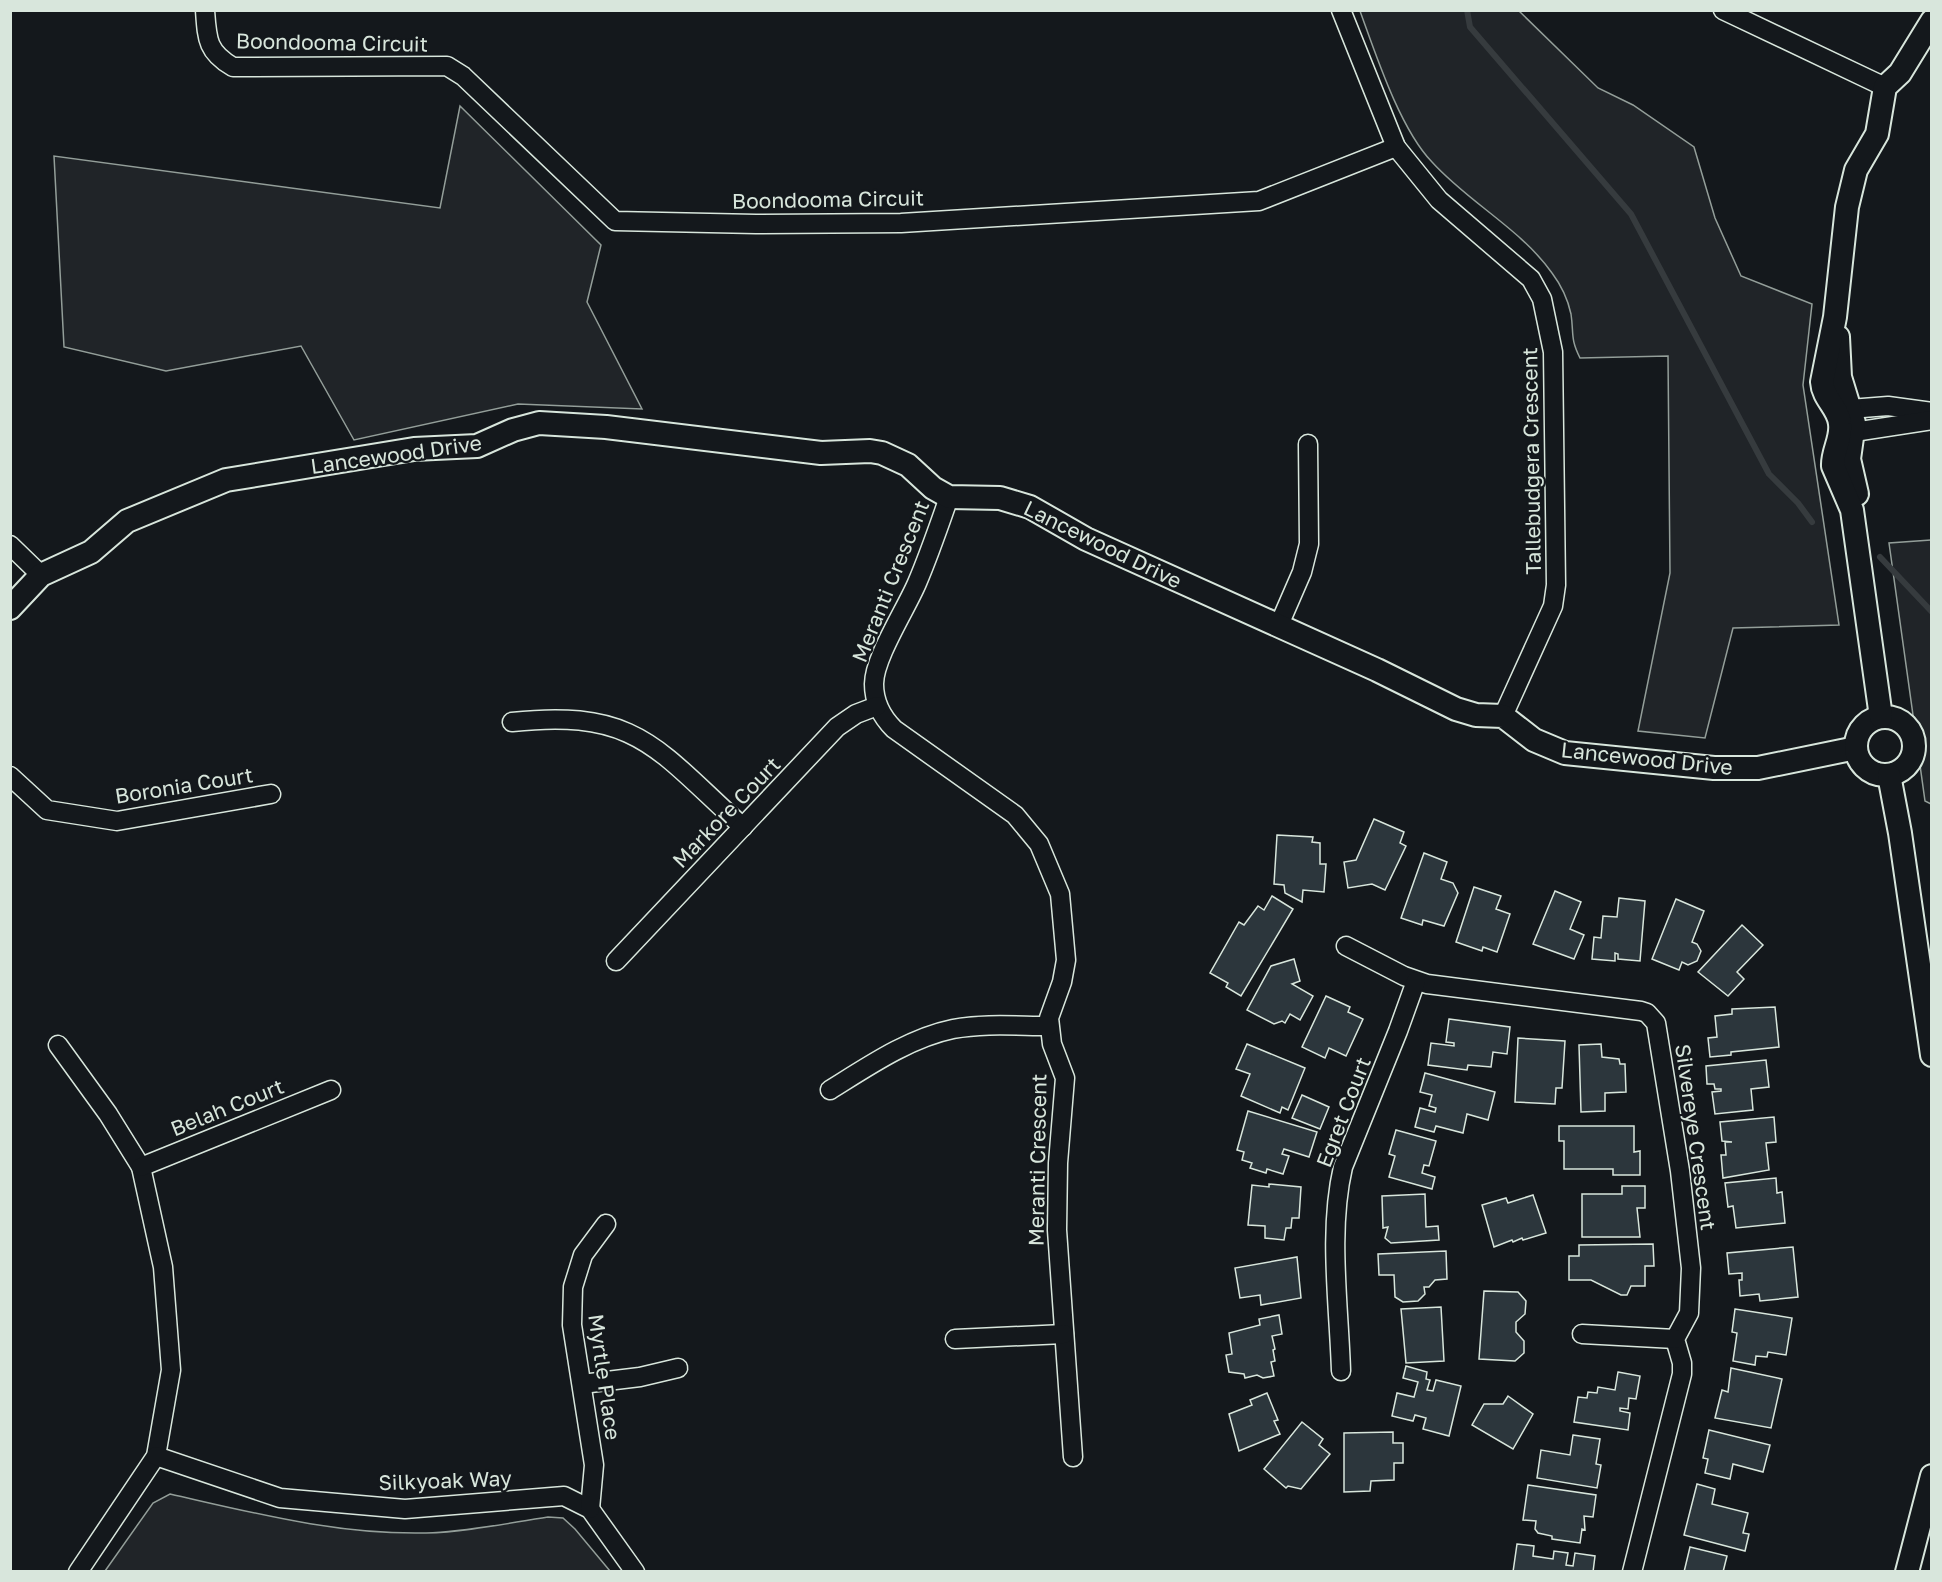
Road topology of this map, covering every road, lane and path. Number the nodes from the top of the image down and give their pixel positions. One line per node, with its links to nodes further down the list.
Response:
1 (205, 10): 6 (street, Boondooma Circuit)
2 (1341, 10): 6 (street)
3 (1724, 10): 5 (street)
4 (1932, 21): 5 (street)
5 (1885, 87): 7 (street)
6 (1396, 147): 18 (street, Tallebudgera Crescent)
7 (1843, 410): 8 (street); 10 (street)
8 (1932, 412)
9 (1932, 420): 10 (street)
10 (1847, 433): 19 (street)
11 (1308, 444): 16 (street)
12 (949, 497): 14 (street, Lancewood Drive); 16 (street, Lancewood Drive); 17 (street, Meranti Crescent)
13 (10, 545): 14 (street)
14 (41, 575): 15 (street, Lancewood Drive)
15 (10, 608)
16 (1279, 626): 18 (street, Lancewood Drive)
17 (877, 706): 25 (street, Markore Court); 29 (street, Meranti Crescent)
18 (1503, 716): 21 (street, Lancewood Drive)
19 (1881, 717): 21 (street); 23 (street)
20 (512, 722): 25 (street)
21 (1856, 748): 23 (street)
22 (10, 776): 24 (street, Boronia Court)
23 (1889, 776): 31 (street)
24 (271, 794)
25 (743, 827): 27 (street, Markore Court)
26 (1346, 946): 28 (street, Silvereye Crescent)
27 (616, 961)
28 (1416, 981): 39 (street, Silvereye Crescent); 41 (street, Egret Court)
29 (1049, 1026): 33 (street); 36 (street, Meranti Crescent)
30 (58, 1045): 34 (street)
31 (1932, 1055)
32 (331, 1090): 34 (street, Belah Court)
33 (830, 1090)
34 (141, 1167): 43 (street)
35 (606, 1224): 42 (street, Myrtle Place)
36 (1064, 1334): 38 (street); 44 (street, Meranti Crescent)
37 (1582, 1334): 39 (street)
38 (955, 1339)
39 (1675, 1339): 49 (street)
40 (678, 1368): 42 (street)
41 (1341, 1371)
42 (582, 1384): 46 (street, Myrtle Place)
43 (156, 1456): 46 (street, Silkyoak Way); 47 (street)
44 (1073, 1457)
45 (1932, 1476): 50 (street)
46 (590, 1509): 48 (street, Silkyoak Way)
47 (78, 1572)
48 (635, 1572)
49 (1632, 1572)
50 (1907, 1572)

